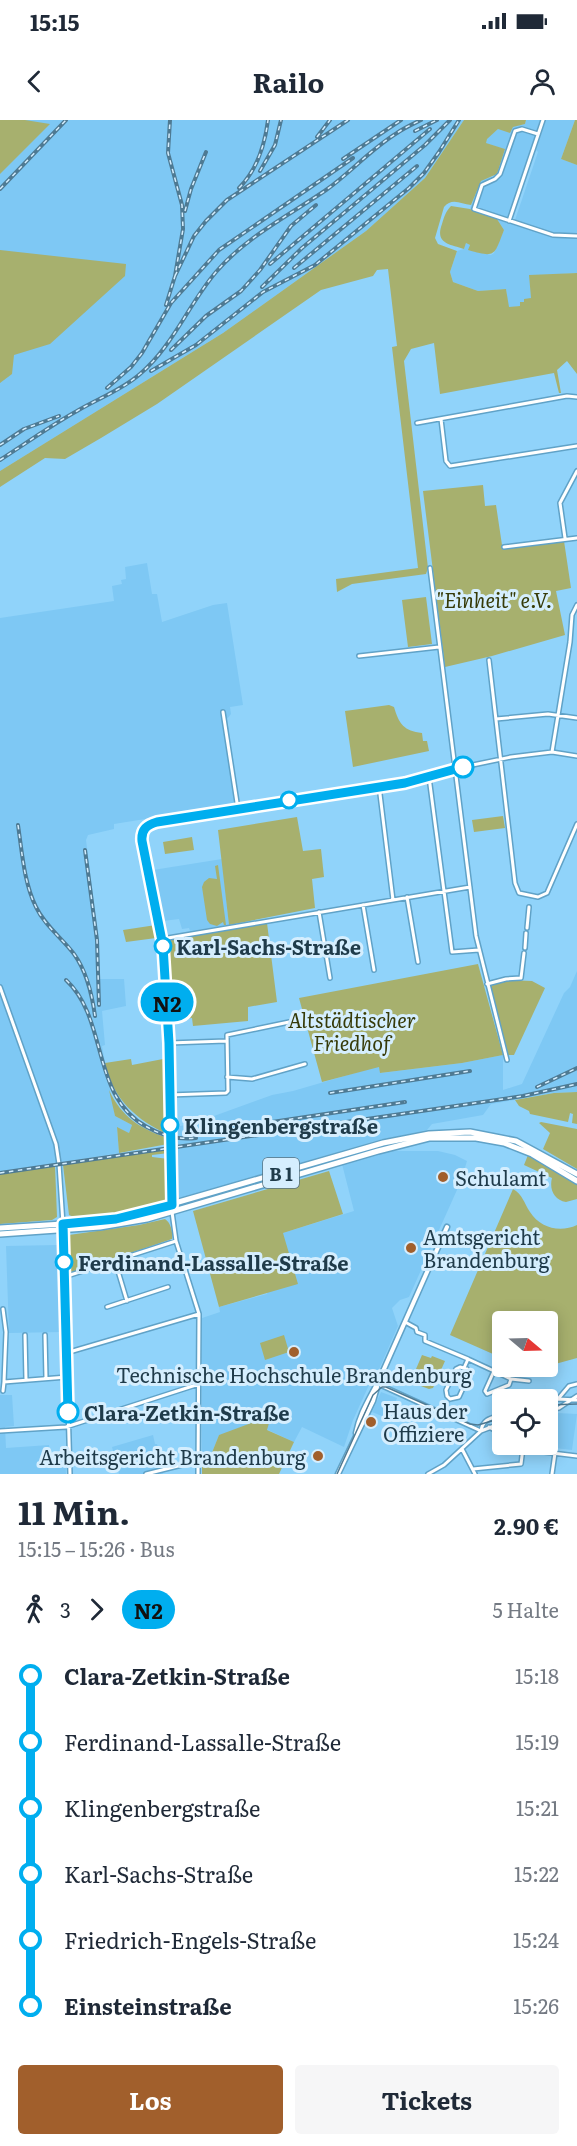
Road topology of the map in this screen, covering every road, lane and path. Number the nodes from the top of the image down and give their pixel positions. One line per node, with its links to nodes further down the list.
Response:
1 (543, 120): 2 (street)
2 (538, 134): 3 (street); 3 (street)
3 (509, 221): 4 (street)
4 (577, 236)
5 (577, 397): 6 (street)
6 (441, 419): 7 (street); 8 (street)
7 (417, 423)
8 (577, 446)
9 (577, 471): 10 (street)
10 (565, 538): 11 (street); 12 (street)
11 (577, 538)
12 (504, 547)
13 (430, 568): 15 (street)
14 (577, 605): 19 (street)
15 (439, 647): 16 (street); 25 (street)
16 (359, 656)
17 (489, 660): 21 (street)
18 (223, 712): 28 (street)
19 (558, 715): 20 (street); 21 (street); 22 (street)
20 (577, 718)
21 (496, 719): 24 (street)
22 (552, 752): 23 (street); 24 (street)
23 (577, 756)
24 (500, 759): 25 (street); 32 (street)
25 (455, 769): 26 (street); 30 (street)
26 (429, 777): 27 (street); 31 (street)
27 (379, 786): 28 (street); 34 (street)
28 (238, 809): 41 (street)
29 (577, 825): 32 (street)
30 (470, 887): 31 (street); 43 (street)
31 (444, 891): 33 (street); 43 (street)
32 (530, 896): 35 (street)
33 (407, 897): 34 (street); 45 (street)
34 (393, 900): 36 (street)
35 (530, 902)
36 (363, 904): 38 (street); 46 (street)
37 (529, 907): 39 (street)
38 (319, 912): 41 (street); 47 (street)
39 (527, 928)
40 (526, 933): 42 (street)
41 (162, 939): 52 (street)
42 (525, 948)
43 (479, 950): 48 (street)
44 (524, 953): 48 (street)
45 (418, 962)
46 (374, 970)
47 (330, 978)
48 (487, 984): 53 (street)
49 (0, 987): 61 (street)
50 (294, 1021): 51 (street)
51 (226, 1041): 52 (street); 55 (street)
52 (169, 1043): 56 (street)
53 (507, 1060)
54 (305, 1064): 55 (street)
55 (227, 1077): 56 (street)
56 (170, 1095): 60 (street)
57 (335, 1160): 58 (main road, B 1); 59 (main road, B 1); 60 (main road, B 1)
58 (577, 1174)
59 (577, 1181)
60 (172, 1209): 61 (main road, B 1); 65 (street)
61 (63, 1227): 63 (main road, B 1); 64 (main road, B 1); 67 (street)
62 (447, 1227): 73 (street)
63 (0, 1228)
64 (0, 1234)
65 (176, 1241): 66 (street); 72 (street)
66 (115, 1261): 67 (street); 69 (street)
67 (64, 1277): 76 (street)
68 (168, 1287): 69 (street)
69 (127, 1301): 70 (street)
70 (107, 1307)
71 (3, 1309): 87 (street)
72 (199, 1314): 76 (street); 88 (street)
73 (405, 1322): 77 (street); 89 (street)
74 (25, 1335): 85 (street)
75 (45, 1335): 83 (street)
76 (66, 1353): 81 (street)
77 (468, 1359): 78 (street); 79 (street)
78 (464, 1368): 78 (street)
79 (492, 1370)
80 (492, 1375): 84 (street)
81 (67, 1377): 83 (street); 98 (street)
82 (507, 1377): 84 (street)
83 (46, 1378): 85 (street)
84 (511, 1379): 86 (street)
85 (26, 1380): 87 (street)
86 (529, 1381)
87 (4, 1382): 91 (street)
88 (199, 1384): 98 (street); 109 (street)
89 (378, 1384): 96 (street); 114 (street)
90 (577, 1384): 93 (street)
91 (3, 1391)
92 (576, 1398): 93 (street); 95 (street)
93 (558, 1399)
94 (447, 1407): 96 (street)
95 (558, 1408)
96 (444, 1414): 103 (street)
97 (492, 1418): 103 (street)
98 (68, 1426): 102 (street); 111 (street)
99 (492, 1426): 100 (street)
100 (489, 1427): 101 (street); 103 (street)
101 (492, 1428)
102 (0, 1431)
103 (481, 1431): 104 (street)
104 (462, 1449): 110 (street); 115 (street)
105 (558, 1454): 108 (street)
106 (523, 1455): 110 (street)
107 (555, 1455): 117 (street)
108 (577, 1456)
109 (198, 1461): 112 (street); 113 (street)
110 (473, 1469): 116 (street)
111 (70, 1474)
112 (146, 1474)
113 (198, 1474)
114 (338, 1474)
115 (428, 1474)
116 (475, 1474)
117 (552, 1474)

